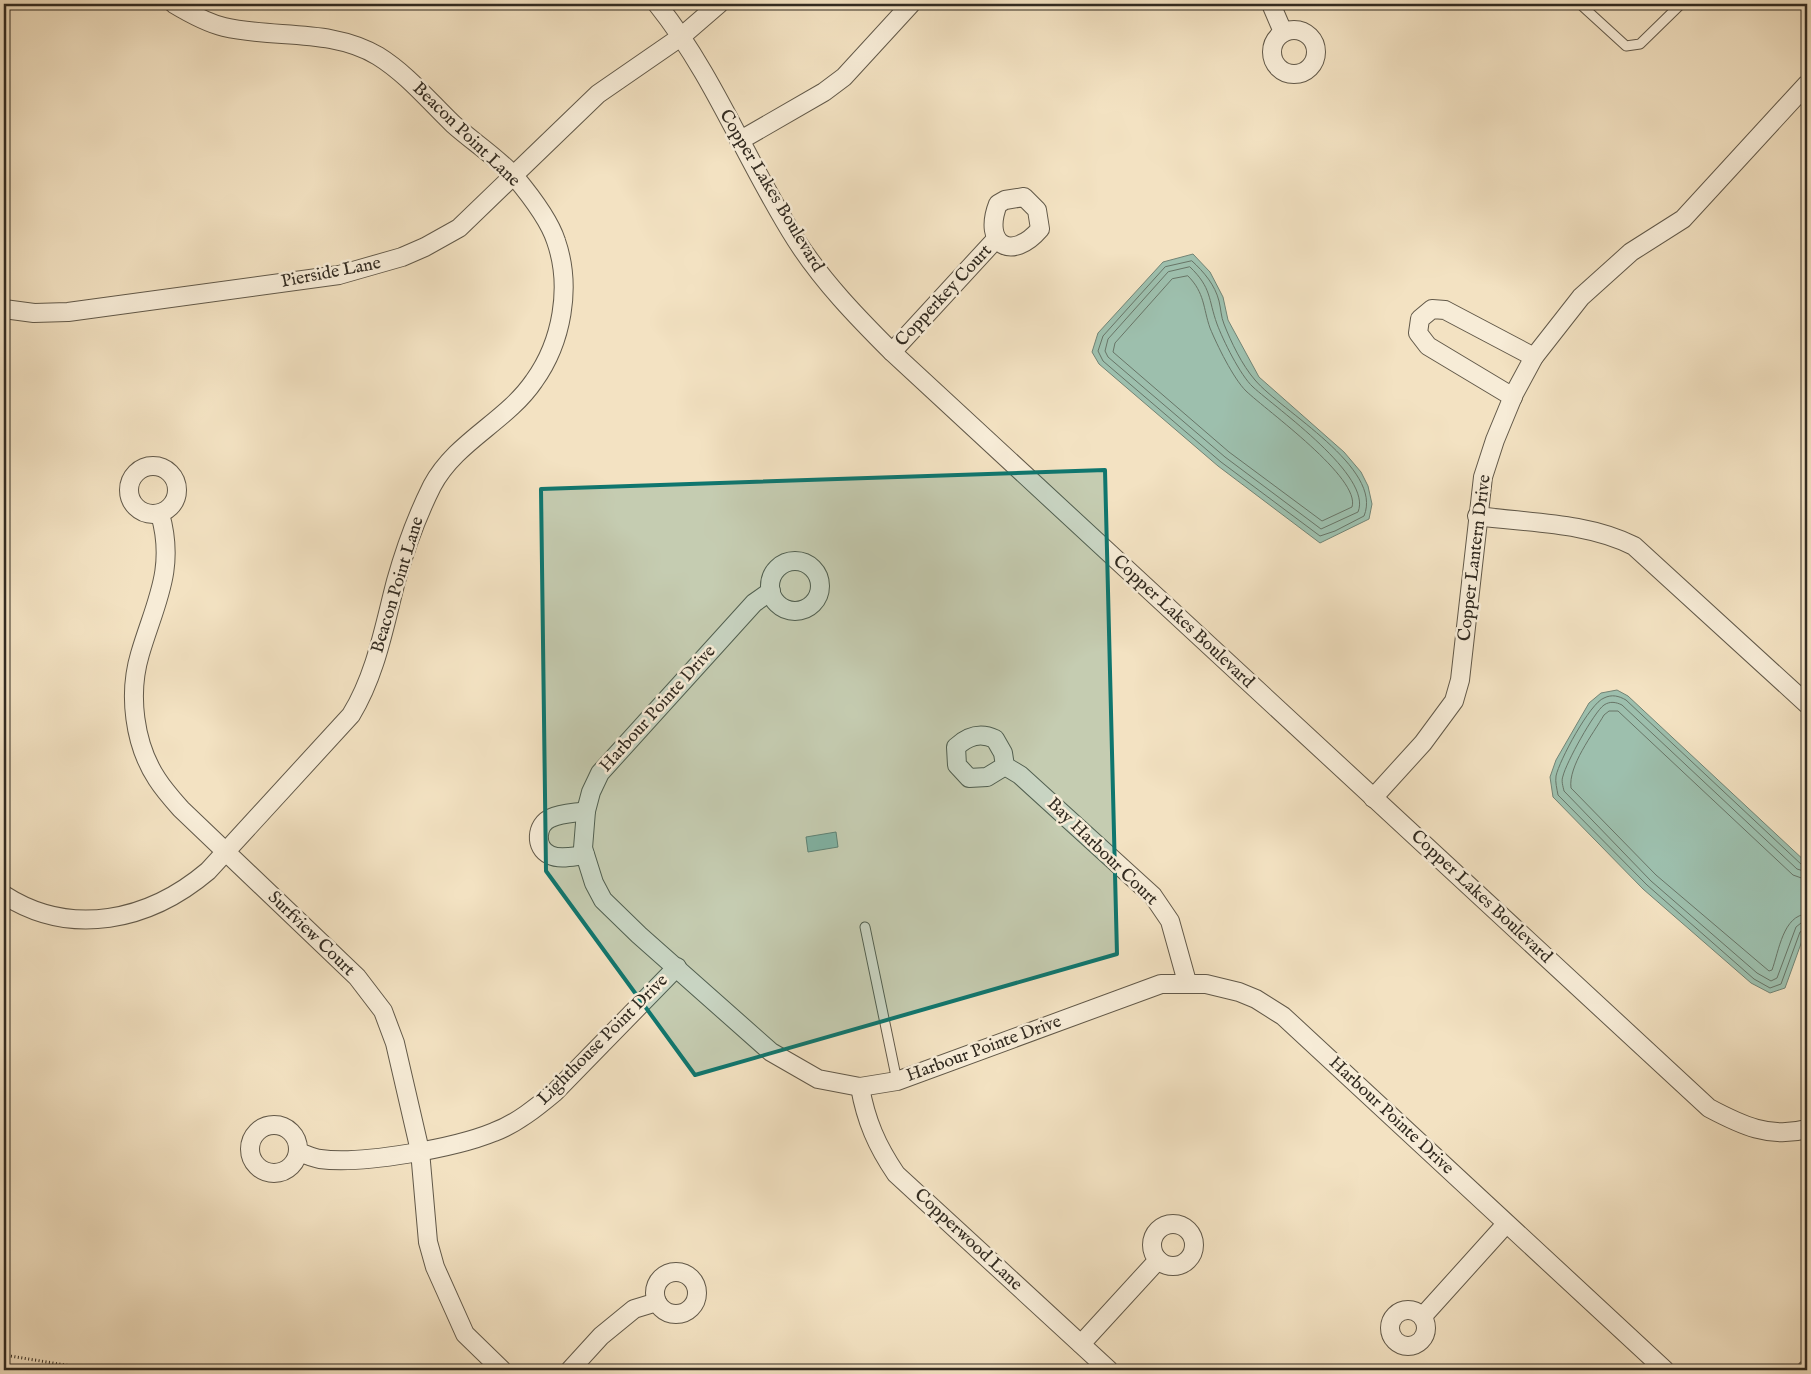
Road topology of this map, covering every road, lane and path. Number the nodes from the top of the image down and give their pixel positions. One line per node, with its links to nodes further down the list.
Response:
1 (174, 4): 12 (street, Beacon Point Lane)
2 (657, 4): 9 (street, Copper Lakes Boulevard)
3 (719, 4): 9 (street, Pierside Lane)
4 (911, 4): 11 (street)
5 (1271, 4): 8 (street)
6 (1580, 4): 7 (lane)
7 (1680, 4)
8 (1283, 32)
9 (682, 36): 11 (street, Copper Lakes Boulevard); 12 (street, Pierside Lane)
10 (1807, 84): 16 (street, Copper Lantern Drive)
11 (739, 141): 15 (street, Copper Lakes Boulevard)
12 (514, 177): 14 (street, Pierside Lane); 25 (street, Beacon Point Lane)
13 (996, 239): 15 (street, Copperkey Court)
14 (4, 309)
15 (892, 352): 23 (street, Copper Lakes Boulevard)
16 (1534, 357): 17 (street, Copper Lantern Drive); 17 (street)
17 (1513, 396): 19 (street, Copper Lantern Drive)
18 (160, 514): 25 (street, Surfview Court)
19 (1477, 516): 21 (street); 23 (street, Copper Lantern Drive)
20 (771, 590): 24 (street, Harbour Pointe Drive)
21 (1807, 704)
22 (1005, 766): 30 (street, Bay Harbour Court)
23 (1373, 798): 33 (street, Copper Lakes Boulevard)
24 (586, 811): 26 (street, Harbour Pointe Drive); 26 (street)
25 (225, 852): 27 (street, Beacon Point Lane); 35 (street, Surfview Court)
26 (585, 855): 29 (street, Harbour Pointe Drive)
27 (4, 895)
28 (865, 927): 31 (lane)
29 (677, 967): 32 (street, Harbour Pointe Drive); 35 (street, Lighthouse Point Drive)
30 (1187, 982): 31 (street, Harbour Pointe Drive); 36 (street, Harbour Pointe Drive)
31 (897, 1081): 32 (street, Harbour Pointe Drive)
32 (860, 1088): 40 (street, Copperwood Lane)
33 (1807, 1130)
34 (298, 1152): 35 (street, Lighthouse Point Drive)
35 (420, 1152): 43 (street, Surfview Court)
36 (1506, 1224): 39 (street); 46 (street, Harbour Pointe Drive)
37 (1158, 1260): 40 (street)
38 (657, 1302): 44 (street)
39 (1423, 1316)
40 (1081, 1344): 45 (street, Copperwood Lane)
41 (4, 1355): 42 (path)
42 (96, 1370)
43 (502, 1370)
44 (570, 1370)
45 (1110, 1370)
46 (1665, 1370)

